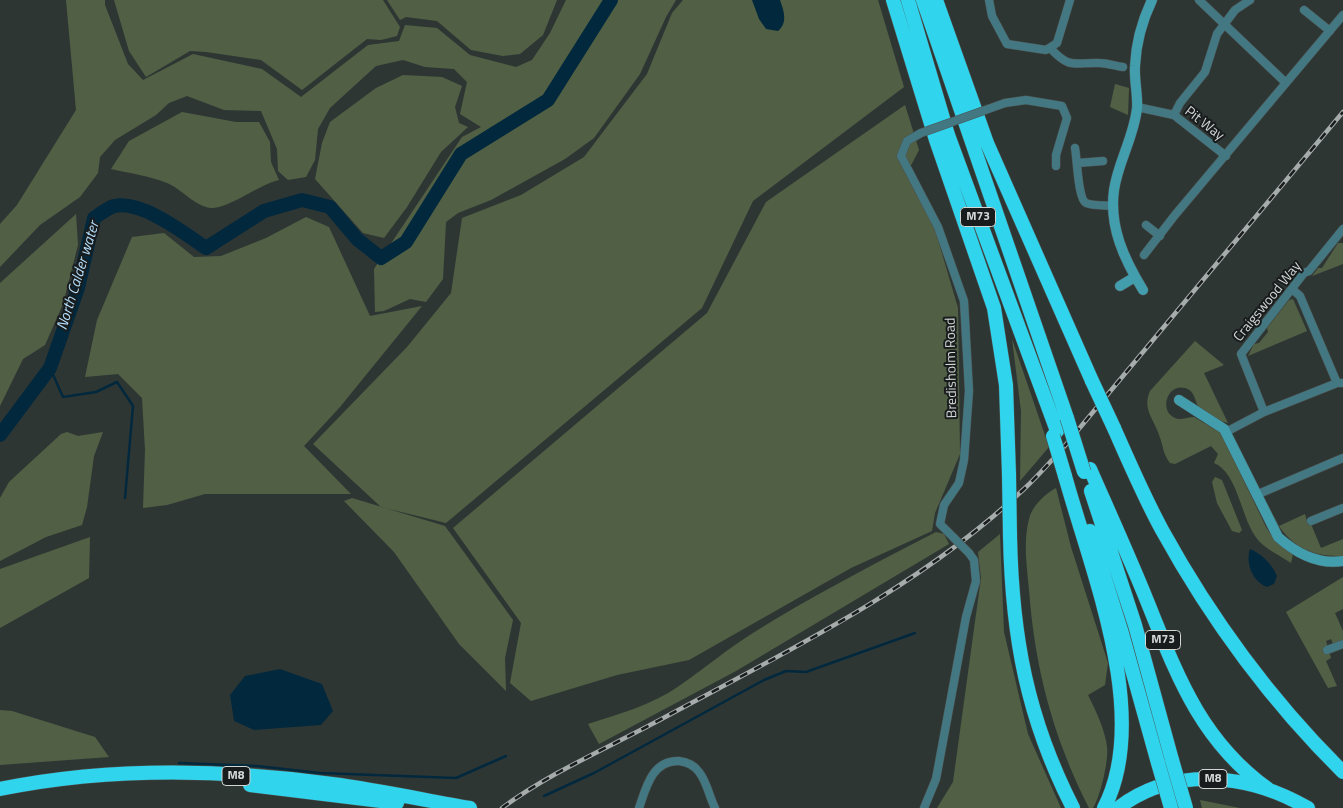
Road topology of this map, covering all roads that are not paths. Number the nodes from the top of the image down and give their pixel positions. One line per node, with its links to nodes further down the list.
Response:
1 (893, 0): 55 (highway, M73, bridge)
2 (908, 0): 37 (highway, M73)
3 (989, 0): 13 (street)
4 (1070, 0): 13 (street)
5 (1152, 0): 16 (street)
6 (1199, 0): 11 (street)
7 (1250, 0): 11 (street)
8 (928, 3): 37 (highway, M73, bridge); 44 (highway, bridge)
9 (1304, 10): 12 (street)
10 (1343, 15): 12 (street)
11 (1224, 24): 15 (street); 17 (street)
12 (1330, 31): 15 (street)
13 (1052, 49): 14 (street)
14 (1123, 67)
15 (1286, 83): 19 (street)
16 (1137, 107): 17 (street, Pit Way); 23 (street)
17 (1174, 115): 19 (street, Pit Way)
18 (1075, 148): 21 (street)
19 (1226, 156): 26 (street)
20 (1103, 161): 21 (street)
21 (1078, 163): 23 (street)
22 (1056, 166): 54 (street, Bredisholm Road, bridge)
23 (1114, 206): 28 (street)
24 (1146, 225): 26 (street)
25 (1343, 229): 30 (street, Craigswood Way)
26 (1160, 236): 27 (street)
27 (1144, 255)
28 (1135, 277): 29 (street); 31 (street)
29 (1120, 286)
30 (1292, 289): 32 (street); 34 (street, Craigswood Way)
31 (1143, 290)
32 (1340, 383): 34 (street)
33 (1180, 400): 35 (street)
34 (1264, 412): 35 (street)
35 (1226, 432): 38 (street)
36 (1343, 458): 38 (street)
37 (1077, 472): 46 (highway, M73); 56 (highway, M73); 58 (highway, M73, bridge); 59 (highway, M73, bridge)
38 (1256, 495): 41 (street)
39 (1343, 508): 40 (street)
40 (1311, 521)
41 (1343, 561)
42 (1343, 644): 43 (street)
43 (1327, 650)
44 (1343, 772)
45 (0, 789): 52 (highway, M8)
46 (1268, 789): 57 (highway, M8); 60 (highway, M8)
47 (0, 794): 48 (highway, M8)
48 (356, 799): 50 (highway, M8); 51 (highway, M8)
49 (639, 807): 53 (street)
50 (401, 808)
51 (435, 808)
52 (470, 808)
53 (715, 808)
54 (924, 808)
55 (1073, 808)
56 (1104, 808)
57 (1118, 808)
58 (1171, 808)
59 (1186, 808)
60 (1308, 808)

